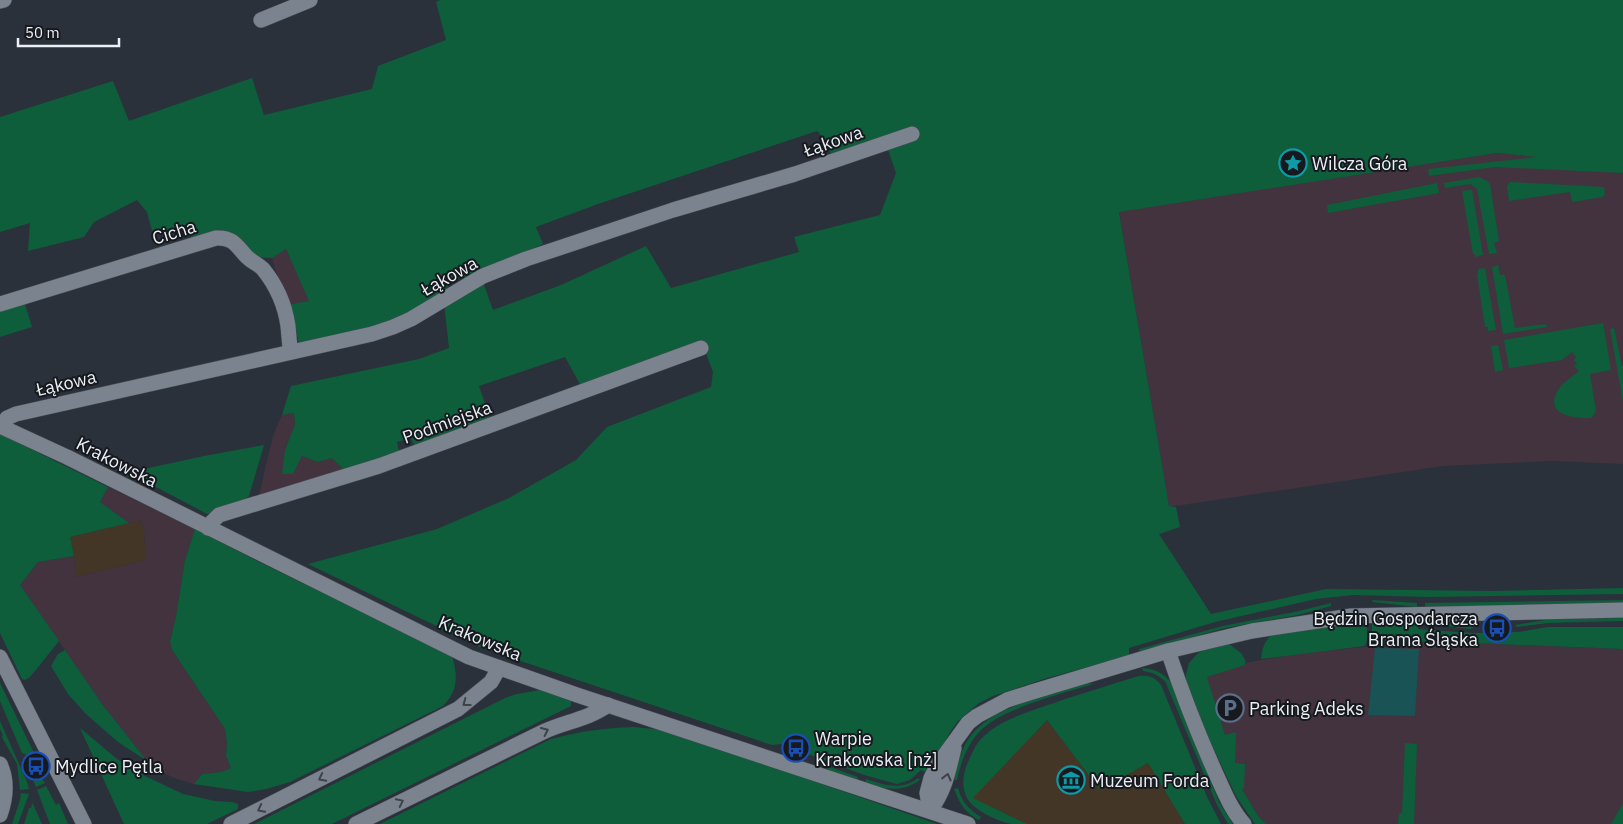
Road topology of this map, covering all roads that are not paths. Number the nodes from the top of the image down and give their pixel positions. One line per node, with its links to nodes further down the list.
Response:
1 (4, 0): 3 (street)
2 (310, 0): 4 (street)
3 (0, 1)
4 (261, 20)
5 (912, 134): 8 (street, Łąkowa)
6 (0, 304): 8 (street, Cicha)
7 (701, 348): 10 (street, Podmiejska)
8 (291, 352): 9 (street, Łąkowa)
9 (2, 427): 10 (street, Krakowska)
10 (208, 528): 14 (street, Krakowska)
11 (1623, 610): 12 (street)
12 (1168, 651): 17 (street); 23 (street)
13 (0, 657): 19 (street)
14 (499, 668): 15 (street, Krakowska); 20 (street, one-way to 20)
15 (608, 705): 17 (street, Krakowska); 21 (street, one-way to 15)
16 (0, 764): 18 (street)
17 (930, 811): 22 (street, Krakowska)
18 (0, 815)
19 (84, 824)
20 (231, 824)
21 (356, 824)
22 (968, 824)
23 (1244, 824)

